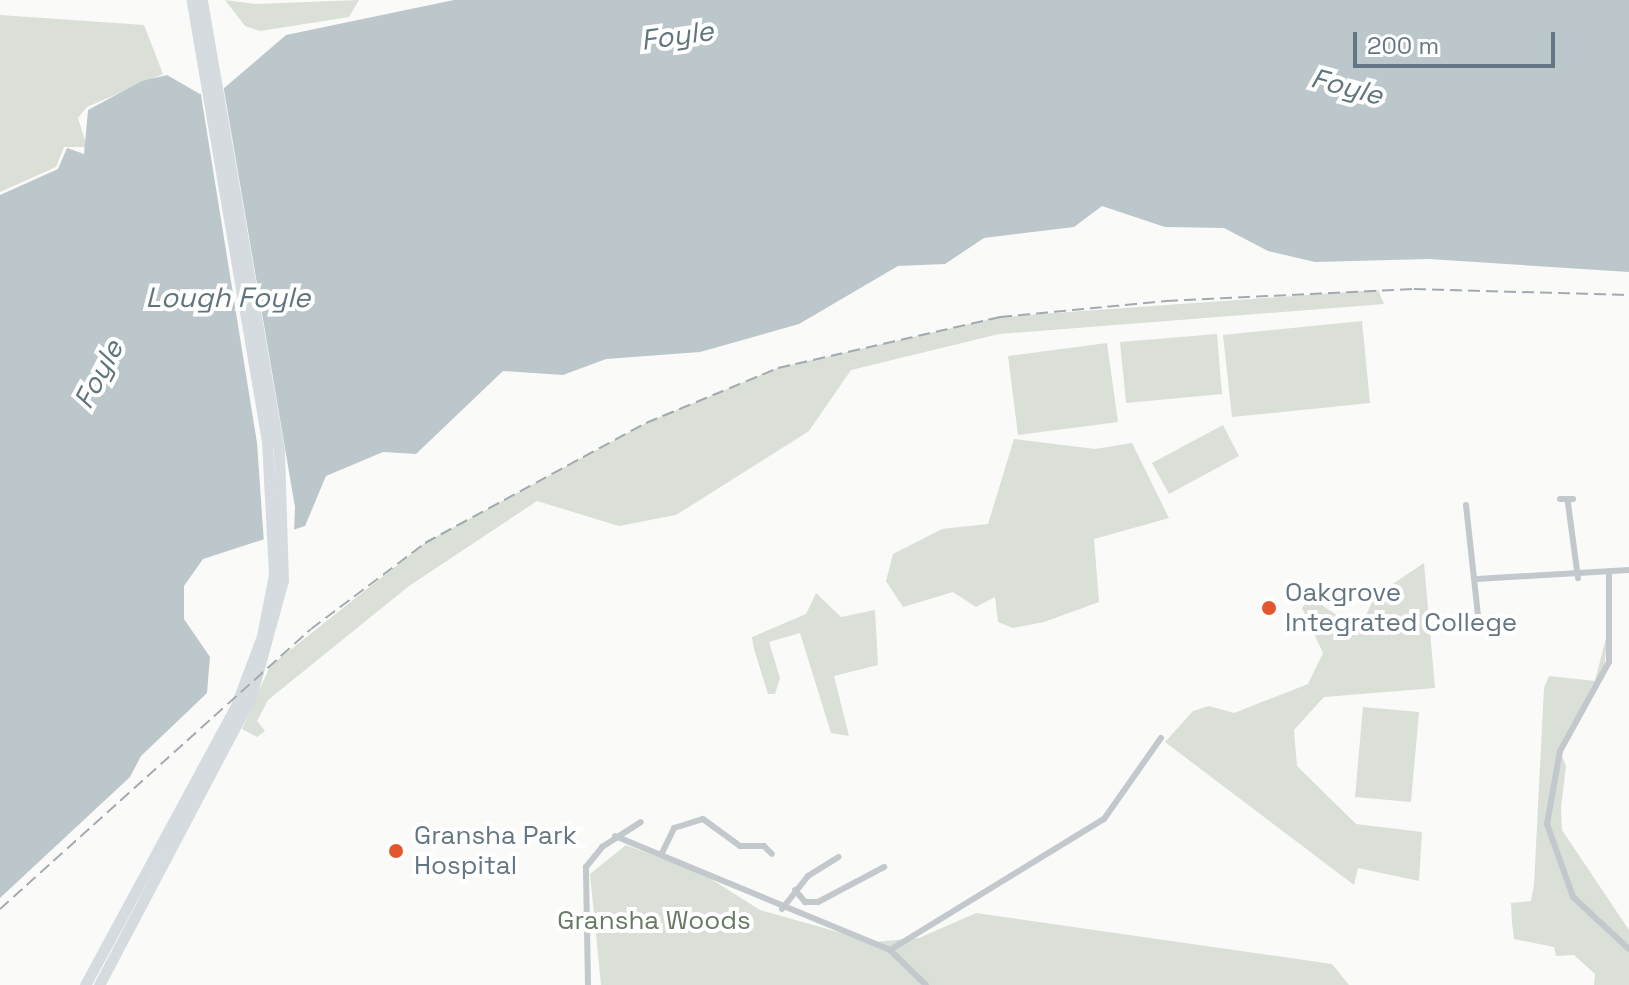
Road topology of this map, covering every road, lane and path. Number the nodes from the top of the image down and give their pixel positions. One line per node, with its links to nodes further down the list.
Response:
1 (192, 0): 11 (highway)
2 (202, 0): 11 (highway)
3 (1560, 499): 7 (street)
4 (1461, 508): 8 (street)
5 (1629, 570): 6 (street)
6 (1609, 572): 7 (street); 20 (street)
7 (1578, 578): 8 (street)
8 (1477, 582): 9 (street)
9 (1488, 609)
10 (1161, 738): 21 (street)
11 (194, 790): 22 (highway); 23 (highway)
12 (641, 822): 13 (street)
13 (615, 836): 14 (street); 24 (street)
14 (662, 853): 15 (street); 19 (street)
15 (772, 854)
16 (839, 857): 18 (street)
17 (884, 867): 18 (street)
18 (795, 890): 19 (street)
19 (782, 909): 21 (street)
20 (1629, 949)
21 (890, 950): 25 (street)
22 (85, 985)
23 (99, 985)
24 (588, 985)
25 (926, 985)

